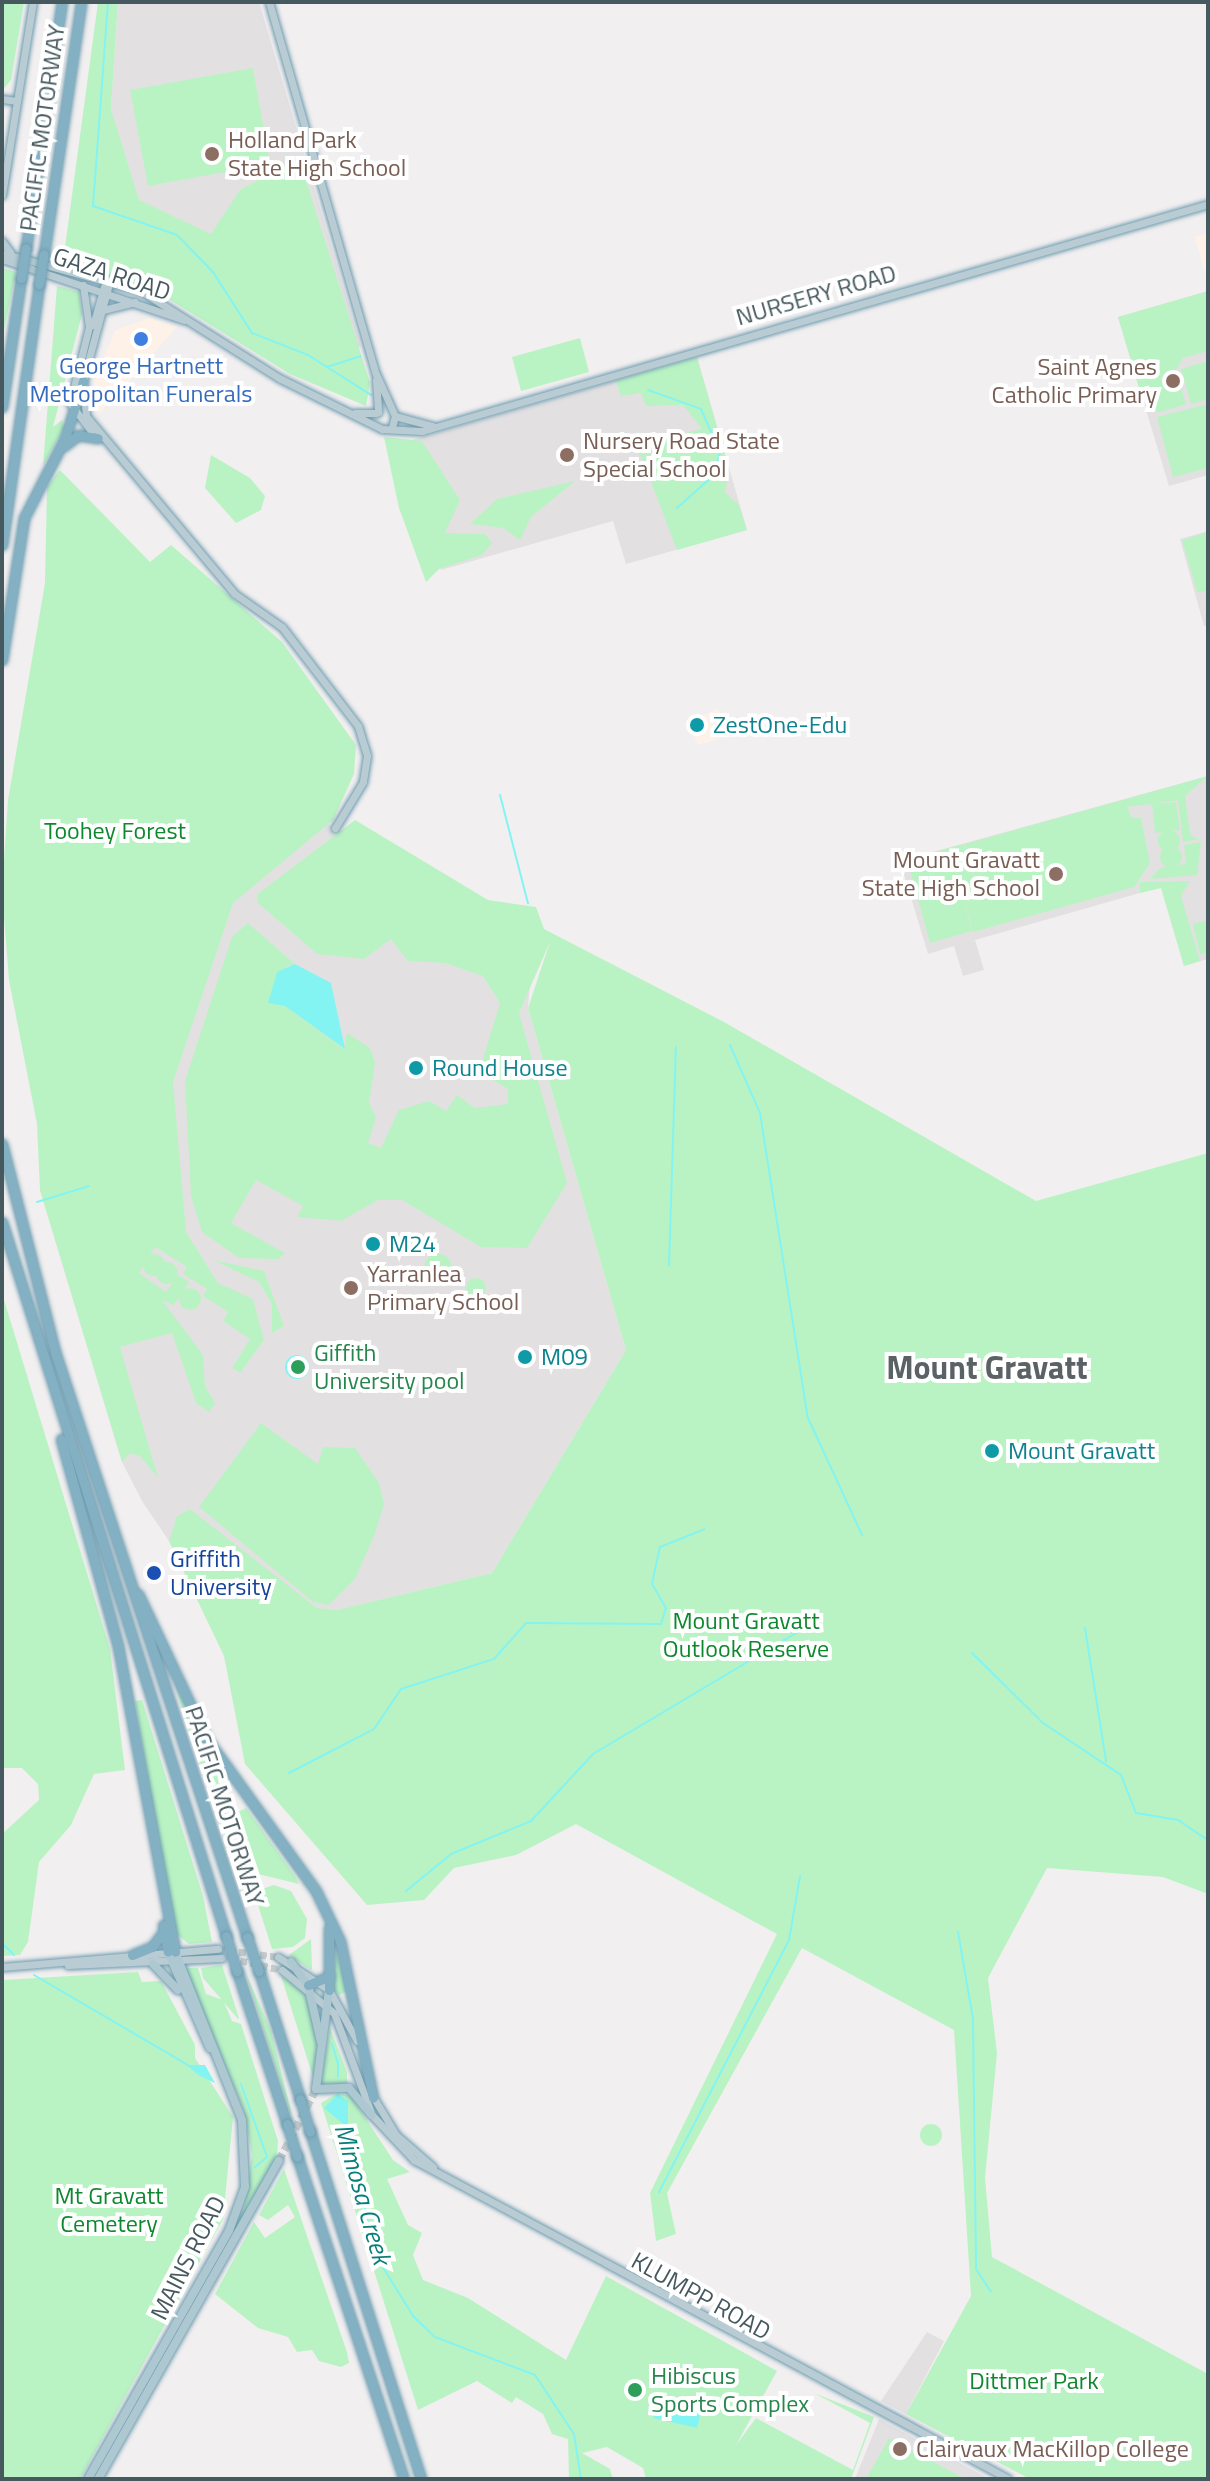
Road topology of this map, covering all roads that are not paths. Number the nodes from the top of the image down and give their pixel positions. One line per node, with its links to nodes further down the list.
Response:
1 (33, 2): 6 (main road)
2 (62, 2): 21 (highway, PACIFIC MOTORWAY, bridge)
3 (81, 2): 31 (highway, PACIFIC MOTORWAY, bridge)
4 (269, 2): 19 (main road)
5 (2, 99): 6 (main road)
6 (17, 101): 7 (main road)
7 (2, 194)
8 (1208, 204): 27 (main road, NURSERY ROAD)
9 (2, 241): 10 (main road)
10 (12, 253): 11 (main road, GAZA ROAD); 12 (main road, GAZA ROAD)
11 (2, 256): 13 (main road, GAZA ROAD)
12 (110, 280): 14 (main road); 17 (main road, GAZA ROAD)
13 (77, 282): 14 (main road, GAZA ROAD); 18 (main road)
14 (106, 291): 15 (main road, GAZA ROAD); 16 (main road); 18 (main road)
15 (145, 303): 16 (main road); 17 (main road, GAZA ROAD)
16 (103, 310): 20 (main road)
17 (207, 332): 22 (main road, GAZA ROAD)
18 (86, 342): 24 (main road)
19 (376, 374): 23 (main road); 25 (main road)
20 (83, 381): 24 (highway); 29 (main road)
21 (2, 407)
22 (352, 412): 23 (main road, GAZA ROAD); 26 (main road, GAZA ROAD)
23 (377, 412): 25 (main road, GAZA ROAD); 26 (main road)
24 (74, 413): 29 (main road); 30 (highway)
25 (393, 414): 27 (main road); 28 (main road)
26 (376, 425): 28 (main road, NURSERY ROAD)
27 (435, 426): 28 (main road, NURSERY ROAD)
28 (392, 427)
29 (99, 440): 30 (highway); 33 (main road)
30 (59, 451): 32 (highway)
31 (2, 545)
32 (2, 660)
33 (335, 828)
34 (2, 1144): 37 (highway, PACIFIC MOTORWAY)
35 (2, 1222): 36 (highway, PACIFIC MOTORWAY)
36 (61, 1428): 38 (highway); 65 (highway, PACIFIC MOTORWAY, bridge)
37 (135, 1591): 39 (highway); 66 (highway, PACIFIC MOTORWAY, bridge)
38 (163, 1906): 40 (highway); 43 (highway)
39 (328, 1920): 51 (highway); 59 (highway)
40 (164, 1931): 42 (highway); 43 (highway)
41 (218, 1949): 43 (main road)
42 (132, 1955): 43 (main road); 47 (main road)
43 (173, 1957): 45 (main road); 48 (main road); 55 (main road); 58 (main road, MAINS ROAD)
44 (278, 1957): 46 (main road, KLUMPP ROAD)
45 (222, 1958)
46 (291, 1962): 52 (main road, KLUMPP ROAD); 53 (main road)
47 (54, 1963): 48 (main road); 49 (main road)
48 (153, 1964): 55 (main road)
49 (2, 1967)
50 (282, 1970): 53 (main road, KLUMPP ROAD)
51 (330, 1976): 52 (highway); 54 (highway)
52 (320, 1981): 53 (highway); 54 (main road, KLUMPP ROAD)
53 (308, 1985): 56 (main road, KLUMPP ROAD); 57 (main road)
54 (329, 1990): 56 (main road); 59 (main road, KLUMPP ROAD)
55 (179, 1991): 58 (main road)
56 (328, 2005): 57 (main road); 60 (main road, KLUMPP ROAD)
57 (324, 2053): 60 (main road)
58 (215, 2055): 63 (main road, MAINS ROAD)
59 (373, 2098): 62 (main road, KLUMPP ROAD)
60 (372, 2115): 62 (main road, KLUMPP ROAD)
61 (279, 2161): 64 (main road, MAINS ROAD)
62 (437, 2171): 67 (main road, KLUMPP ROAD)
63 (88, 2479)
64 (98, 2479)
65 (404, 2479)
66 (421, 2479)
67 (1008, 2479)

